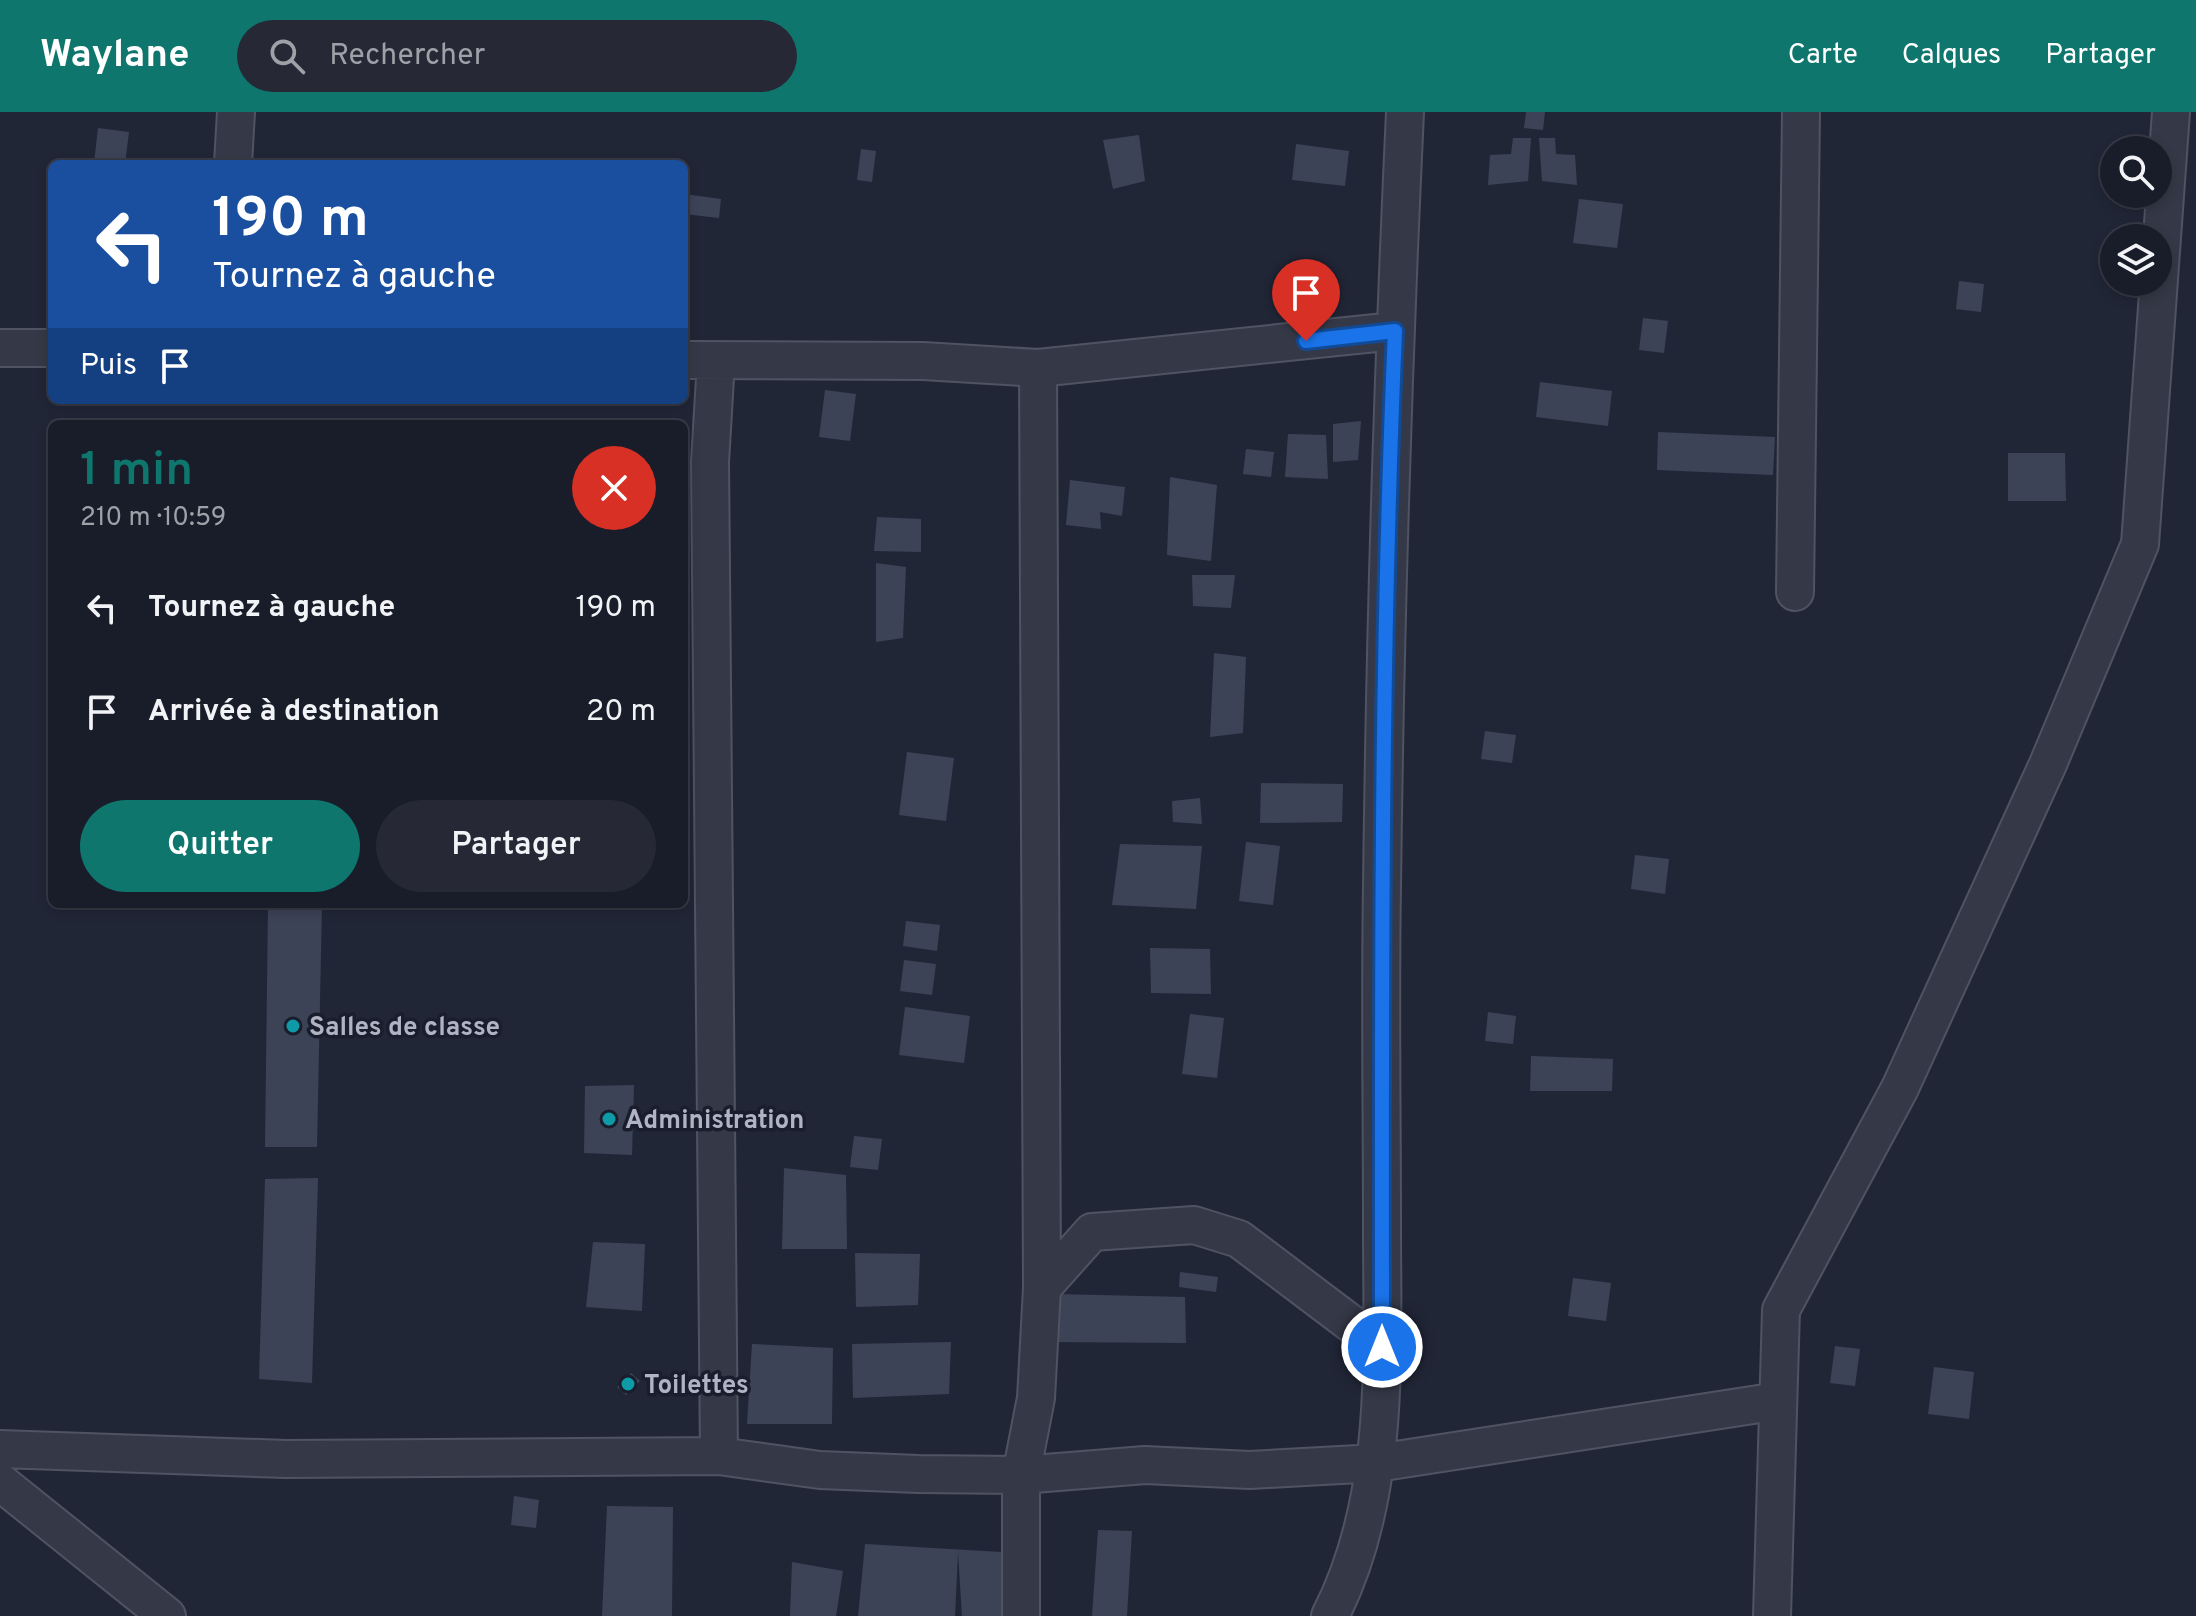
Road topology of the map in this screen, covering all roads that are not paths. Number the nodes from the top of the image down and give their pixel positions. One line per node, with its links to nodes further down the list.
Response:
1 (236, 112): 5 (street)
2 (1405, 112): 6 (street)
3 (1801, 112): 11 (street)
4 (2171, 112): 14 (street)
5 (233, 160)
6 (1395, 331): 10 (street); 13 (street)
7 (0, 348): 8 (street)
8 (48, 348)
9 (700, 361): 10 (street); 16 (street)
10 (1038, 368): 12 (street)
11 (1795, 592)
12 (1042, 1288): 13 (street); 18 (street)
13 (1382, 1347): 17 (street)
14 (1778, 1401): 17 (street); 23 (street)
15 (0, 1449): 16 (street)
16 (719, 1456): 18 (street)
17 (1377, 1463): 18 (street); 22 (street)
18 (1021, 1475): 21 (street)
19 (0, 1482): 20 (street)
20 (167, 1616)
21 (1021, 1616)
22 (1330, 1616)
23 (1772, 1616)

